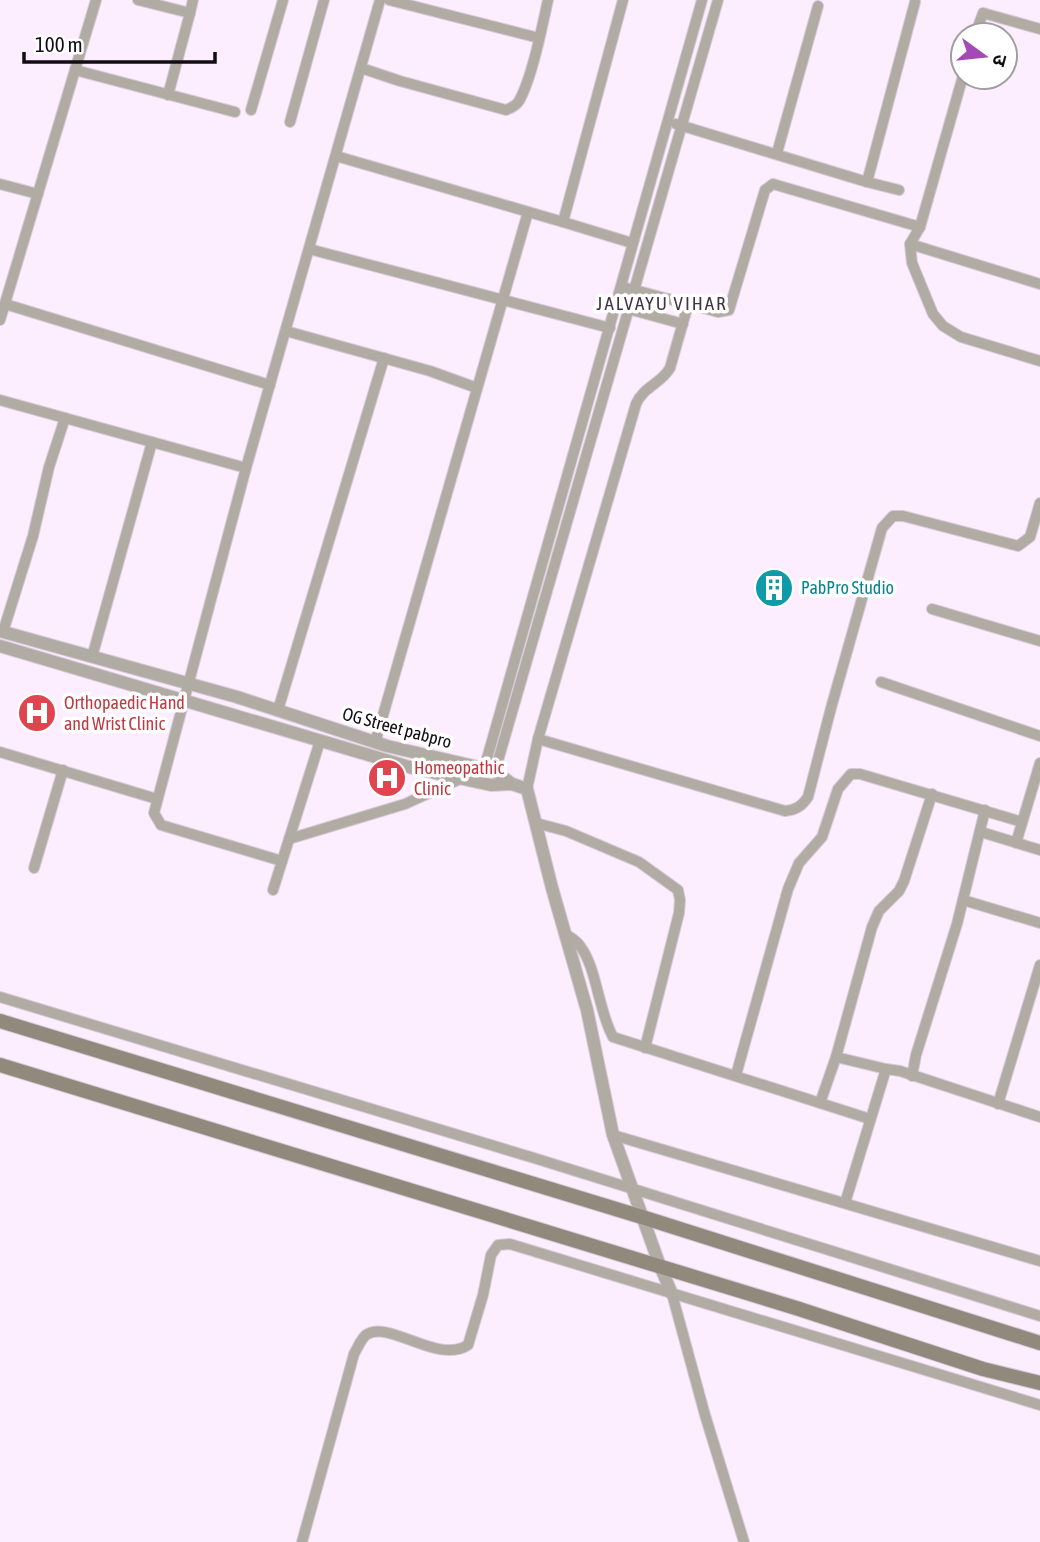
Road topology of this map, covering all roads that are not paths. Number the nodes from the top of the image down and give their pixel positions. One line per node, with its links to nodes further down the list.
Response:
1 (96, 0): 21 (street)
2 (138, 0): 14 (street)
3 (193, 0): 14 (street)
4 (283, 0): 24 (street)
5 (324, 0): 26 (street)
6 (380, 0): 20 (street)
7 (389, 0): 19 (street)
8 (548, 0): 19 (street)
9 (623, 0): 36 (street)
10 (702, 0): 27 (street)
11 (718, 0): 28 (street)
12 (915, 2): 31 (street)
13 (818, 6): 29 (street)
14 (190, 13): 23 (street)
15 (980, 21): 16 (street)
16 (1012, 21)
17 (1019, 23): 18 (street)
18 (1040, 29)
19 (539, 37): 20 (street)
20 (361, 68): 30 (street)
21 (75, 70): 23 (street); 34 (street)
22 (959, 91): 37 (street)
23 (168, 95): 25 (street)
24 (251, 110)
25 (236, 112)
26 (290, 122)
27 (667, 122): 28 (street); 38 (street)
28 (681, 126): 29 (street); 43 (street)
29 (777, 153): 31 (street)
30 (336, 156): 35 (street); 40 (street)
31 (867, 182): 33 (street)
32 (0, 184): 34 (street)
33 (899, 190)
34 (38, 194): 45 (street)
35 (528, 212): 36 (street); 44 (street)
36 (563, 222): 38 (street)
37 (920, 227): 39 (street); 46 (street)
38 (632, 243): 42 (street)
39 (910, 244): 41 (street); 54 (street)
40 (309, 249): 44 (street); 52 (street)
41 (1040, 284)
42 (621, 286): 43 (street); 47 (street)
43 (634, 290): 46 (street); 48 (street)
44 (503, 300): 51 (street); 56 (street)
45 (5, 304): 49 (street); 55 (street)
46 (688, 304): 50 (street)
47 (616, 306): 48 (street); 51 (street)
48 (628, 310): 50 (street); 78 (street)
49 (0, 320)
50 (683, 324): 72 (street)
51 (610, 328): 78 (street)
52 (286, 331): 53 (street); 55 (street)
53 (384, 358): 56 (street); 70 (street)
54 (1040, 361)
55 (270, 384): 60 (street)
56 (477, 388): 74 (street)
57 (0, 400): 58 (street)
58 (65, 418): 59 (street); 63 (street)
59 (152, 442): 60 (street); 66 (street)
60 (246, 468): 68 (street)
61 (1040, 503): 72 (street)
62 (932, 608): 64 (street)
63 (2, 631): 66 (street, OG Street pabpro)
64 (1040, 640)
65 (0, 646): 69 (street, OG Street pabpro)
66 (92, 657): 68 (street, OG Street pabpro)
67 (881, 682): 71 (street)
68 (190, 684): 69 (street); 70 (street, OG Street pabpro)
69 (186, 700): 73 (street, OG Street pabpro); 84 (street)
70 (278, 710): 74 (street, OG Street pabpro)
71 (1040, 736)
72 (538, 739): 82 (street)
73 (320, 741): 79 (street, OG Street pabpro); 89 (street)
74 (375, 743): 78 (street, OG Street pabpro)
75 (0, 752): 77 (street)
76 (1040, 763): 86 (street)
77 (63, 770): 84 (street); 93 (street)
78 (489, 770): 80 (street); 81 (street, OG Street pabpro)
79 (460, 779): 80 (street, OG Street pabpro); 89 (street)
80 (485, 784): 81 (street, OG Street pabpro)
81 (512, 784): 82 (street)
82 (527, 789): 87 (street)
83 (932, 794): 85 (street); 102 (street); 105 (street)
84 (158, 799): 92 (street)
85 (985, 810): 86 (street); 88 (street)
86 (1022, 822): 90 (street)
87 (536, 823): 97 (street); 101 (street)
88 (981, 832): 90 (street); 95 (street)
89 (289, 839): 92 (street)
90 (1016, 843): 91 (street)
91 (1040, 850)
92 (282, 862): 94 (street)
93 (34, 868)
94 (273, 890)
95 (963, 900): 96 (street); 106 (street)
96 (1040, 923)
97 (567, 935): 101 (street); 111 (street)
98 (1040, 965): 108 (street)
99 (0, 997): 112 (street)
100 (0, 1021): 114 (main road)
101 (645, 1048): 105 (street)
102 (836, 1057): 104 (street); 107 (street)
103 (0, 1065): 116 (main road)
104 (886, 1069): 106 (street); 110 (street)
105 (736, 1075): 107 (street)
106 (912, 1076): 108 (street)
107 (820, 1103): 110 (street)
108 (998, 1104): 109 (street)
109 (1040, 1117)
110 (870, 1119): 113 (street)
111 (613, 1135): 112 (street); 113 (street)
112 (632, 1190): 114 (street); 118 (street)
113 (845, 1203): 115 (street)
114 (642, 1217): 116 (street); 119 (main road)
115 (1040, 1261)
116 (660, 1266): 117 (street); 120 (main road)
117 (672, 1294): 121 (street); 122 (street); 123 (street)
118 (1040, 1316)
119 (1040, 1343)
120 (1040, 1383)
121 (1040, 1405)
122 (302, 1542)
123 (744, 1542)

